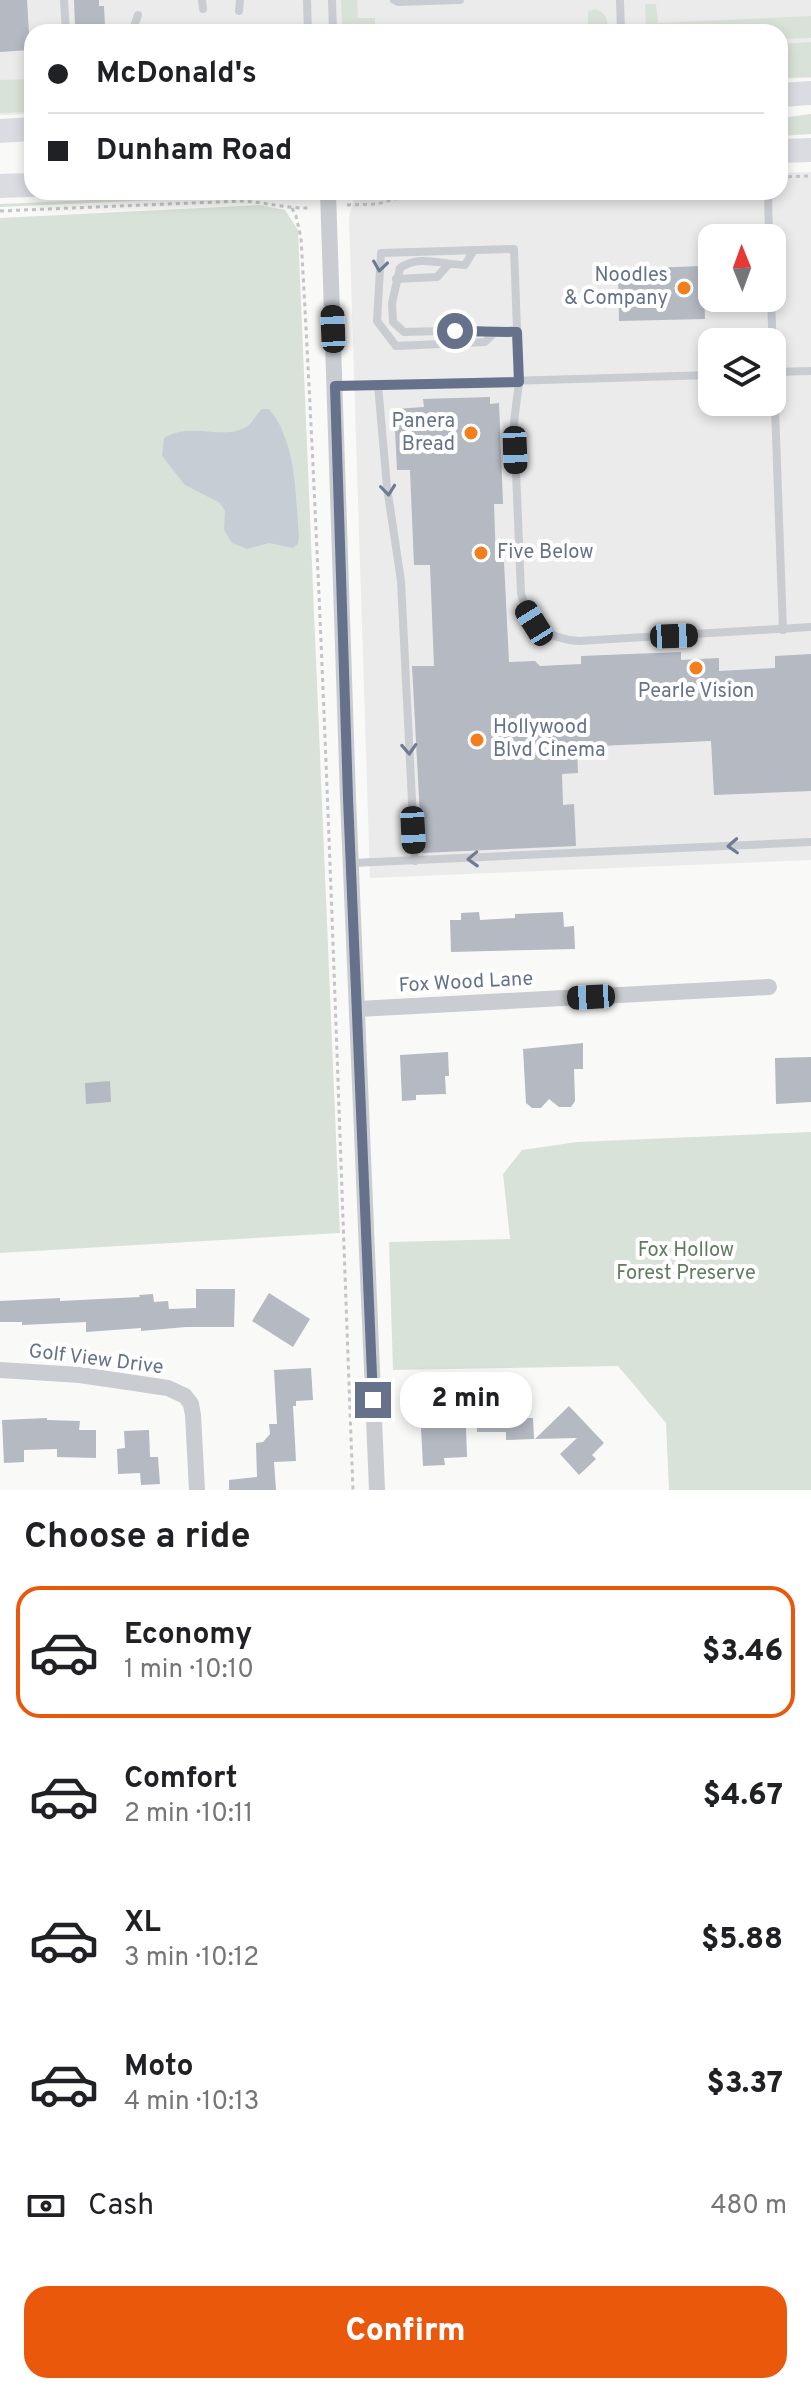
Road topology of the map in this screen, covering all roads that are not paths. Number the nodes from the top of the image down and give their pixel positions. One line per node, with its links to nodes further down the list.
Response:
1 (64, 0): 10 (lane)
2 (240, 0): 8 (lane)
3 (307, 0): 12 (lane)
4 (332, 0): 13 (lane)
5 (394, 0): 6 (lane)
6 (460, 0)
7 (620, 0): 14 (lane)
8 (239, 11)
9 (138, 15): 11 (lane)
10 (66, 24)
11 (135, 24)
12 (308, 24)
13 (333, 24)
14 (621, 24)
15 (811, 93): 16 (main road)
16 (788, 94)
17 (24, 130): 18 (main road)
18 (0, 131)
19 (811, 150): 20 (main road)
20 (788, 151)
21 (24, 185): 22 (main road)
22 (0, 186)
23 (328, 200): 36 (street)
24 (768, 200): 25 (lane)
25 (769, 224)
26 (474, 250): 27 (lane); 29 (lane); 30 (lane, one-way to 30)
27 (448, 265): 28 (lane); 28 (lane)
28 (396, 279): 30 (lane)
29 (517, 332): 30 (lane); 34 (lane)
30 (494, 333)
31 (811, 371): 32 (lane)
32 (786, 372)
33 (698, 376): 34 (lane)
34 (519, 382): 35 (lane); 39 (lane)
35 (378, 385): 36 (lane); 41 (lane, one-way to 41)
36 (335, 386): 42 (street)
37 (775, 416): 39 (lane)
38 (811, 627): 39 (lane)
39 (783, 630)
40 (811, 842): 41 (lane, one-way to 41)
41 (415, 861): 42 (lane)
42 (352, 863): 44 (street)
43 (769, 987): 44 (street, Fox Wood Lane)
44 (358, 1009): 47 (street)
45 (0, 1370): 46 (street, Golf View Drive)
46 (197, 1490)
47 (377, 1490)

